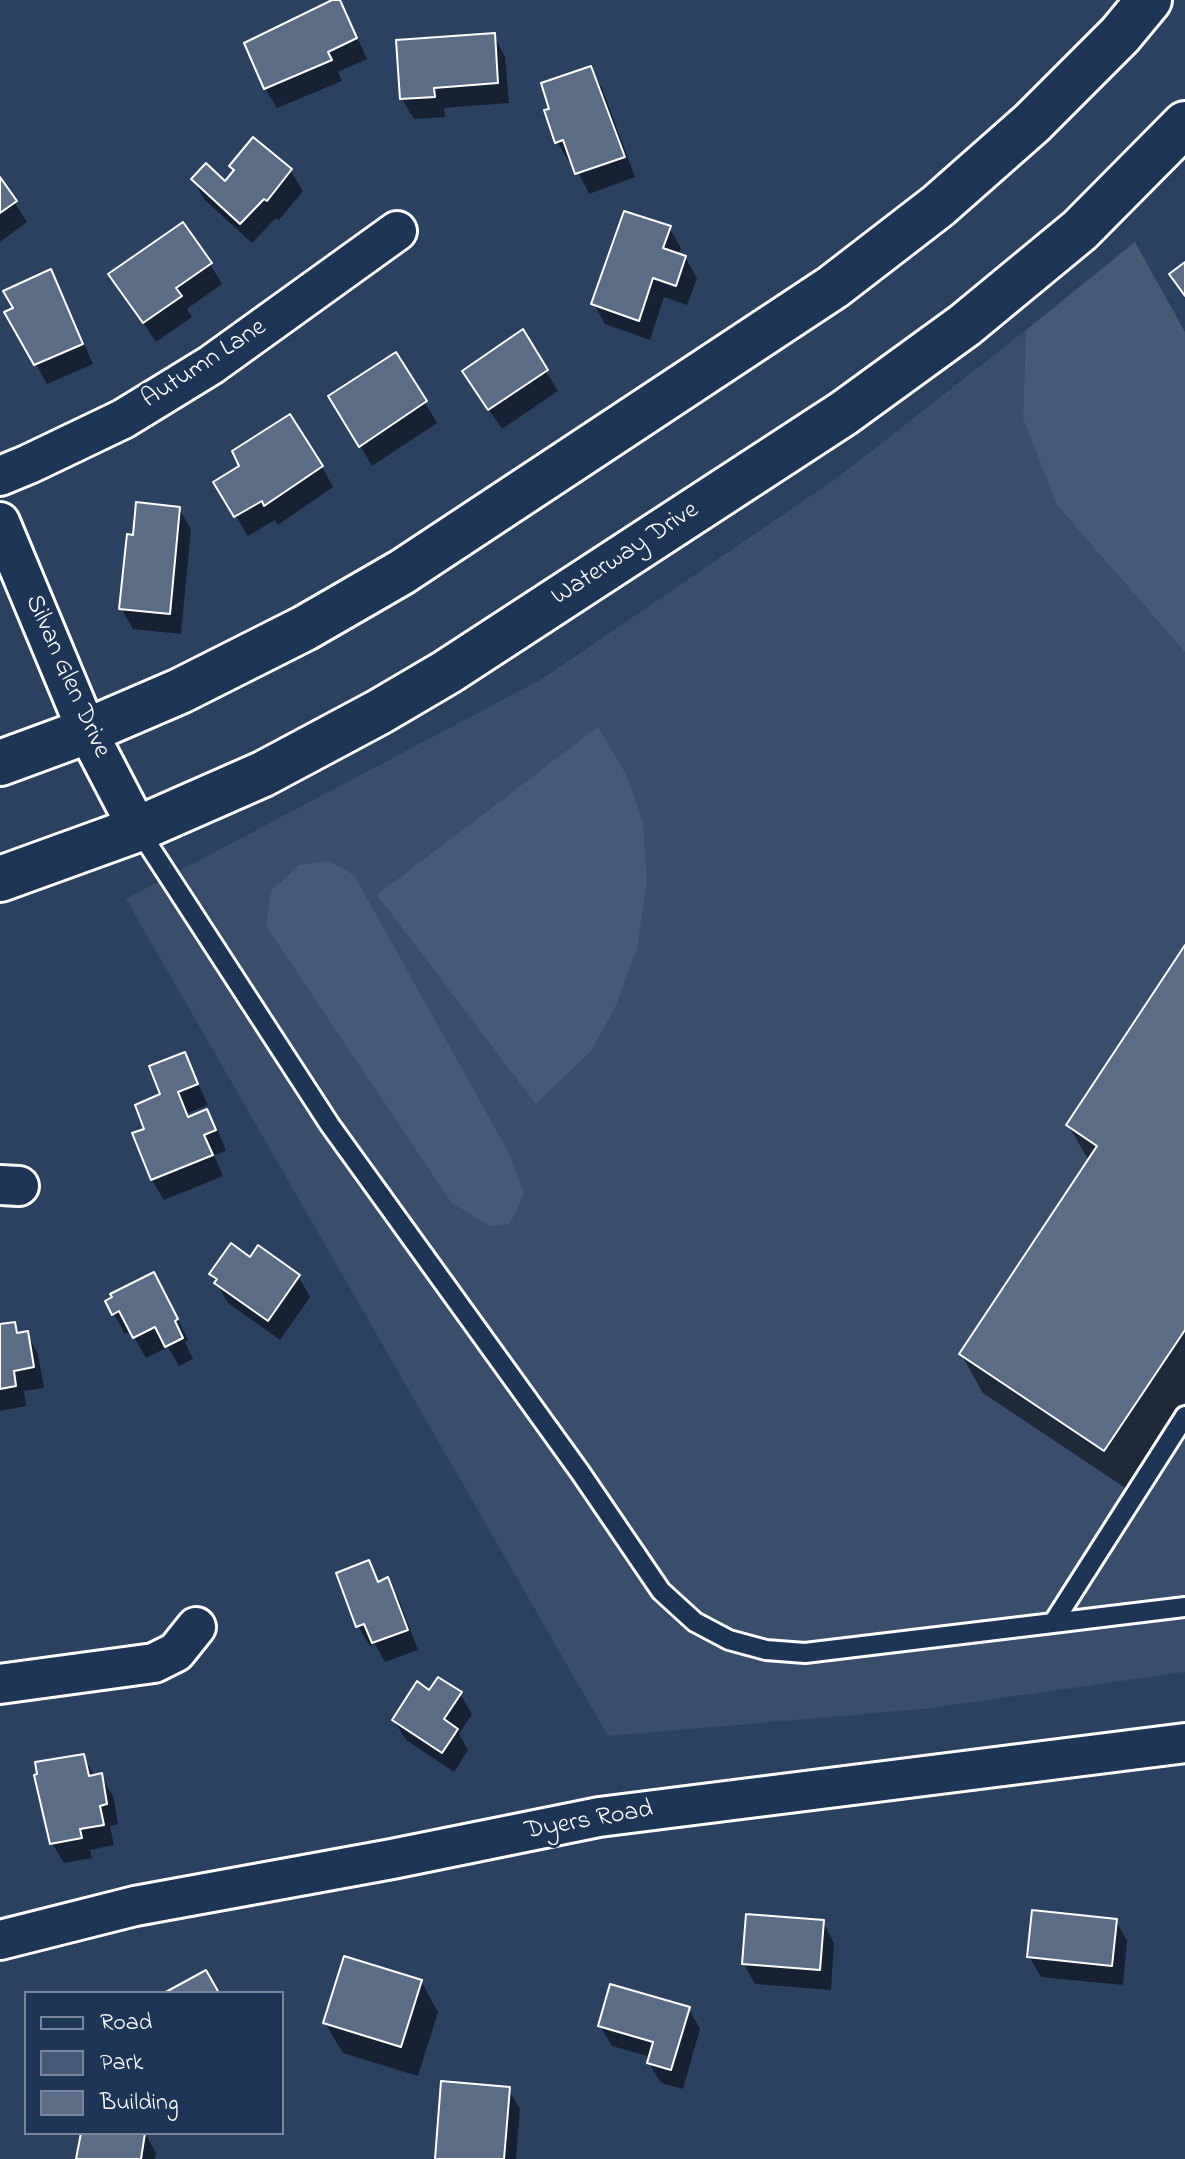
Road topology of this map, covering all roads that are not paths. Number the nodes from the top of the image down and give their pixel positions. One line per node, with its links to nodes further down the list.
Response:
1 (1149, 0): 6 (main road)
2 (1185, 124): 8 (main road, Waterway Drive)
3 (397, 231): 4 (street, Autumn Lane)
4 (0, 476)
5 (0, 522): 6 (street, Silvan Glen Drive)
6 (87, 731): 7 (main road); 8 (street, Silvan Glen Drive)
7 (0, 763)
8 (138, 829): 9 (main road, Waterway Drive); 12 (lane)
9 (0, 879)
10 (1185, 1416): 12 (lane)
11 (1185, 1607): 12 (lane)
12 (1053, 1623)
13 (196, 1627): 14 (street)
14 (0, 1684)
15 (1185, 1743): 16 (street, Dyers Road)
16 (0, 1940)

